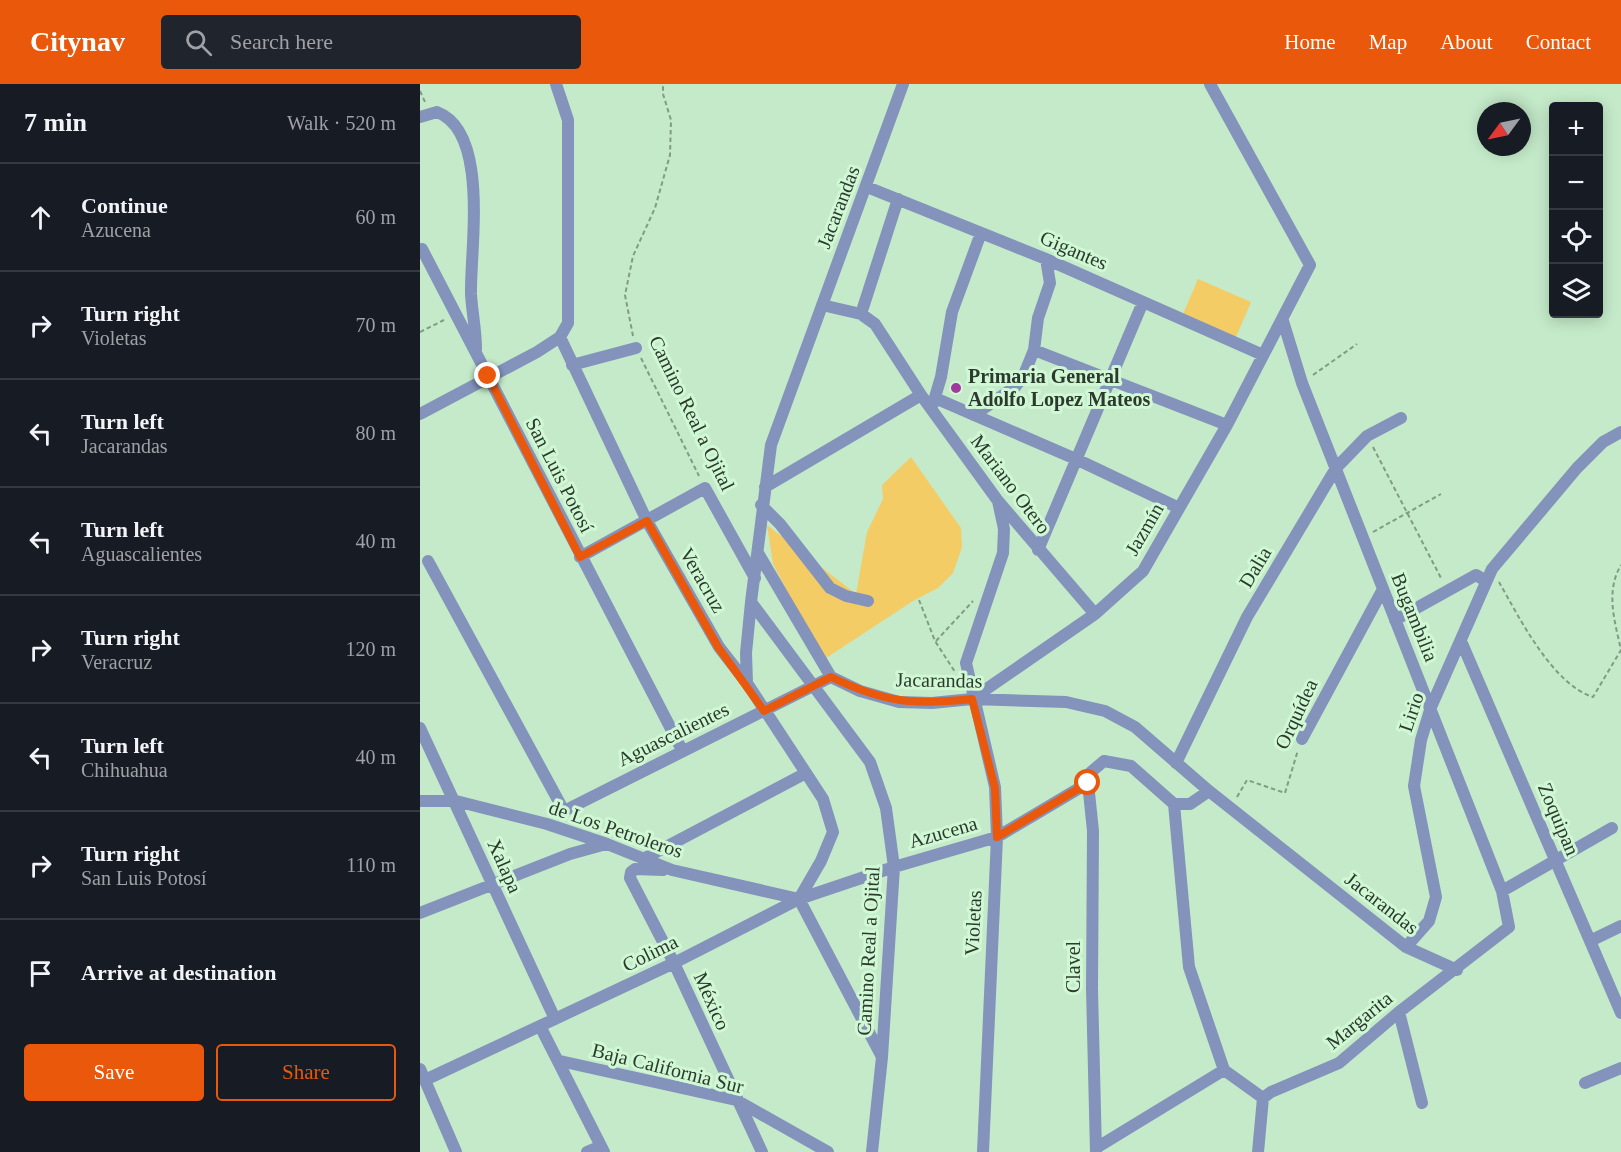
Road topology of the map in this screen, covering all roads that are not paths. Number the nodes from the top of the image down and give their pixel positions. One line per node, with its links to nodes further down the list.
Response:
1 (556, 84): 14 (street)
2 (903, 84): 5 (street, Jacarandas)
3 (1210, 84): 13 (street, Jazmín)
4 (425, 115): 17 (street)
5 (867, 187): 6 (street, Gigantes); 11 (street, Jacarandas)
6 (898, 199): 7 (street, Gigantes); 12 (street)
7 (981, 233): 9 (street, Gigantes); 23 (street)
8 (422, 249): 17 (street, San Luis Potosí)
9 (1046, 259): 10 (street, Gigantes); 16 (street)
10 (1143, 302): 18 (street, Gigantes); 21 (street)
11 (822, 305): 12 (street); 31 (street, Jacarandas)
12 (861, 314): 22 (street, Mariano Otero)
13 (1283, 321): 18 (street, Jazmín); 30 (street, Bugambilia)
14 (560, 337): 19 (street, Veracruz); 20 (street)
15 (636, 348): 19 (street)
16 (1034, 350): 21 (street); 25 (street)
17 (476, 352): 20 (street, San Luis Potosí)
18 (1263, 355): 27 (street, Jazmín)
19 (572, 365): 35 (street, Veracruz)
20 (488, 376): 24 (street); 38 (street, San Luis Potosí)
21 (1110, 379): 27 (street); 29 (street)
22 (921, 395): 23 (street, Mariano Otero); 31 (street)
23 (933, 403): 25 (street); 32 (street, Mariano Otero)
24 (420, 414)
25 (974, 415): 29 (street)
26 (1401, 418): 30 (street, Dalia)
27 (1227, 425): 34 (street, Jazmín)
28 (1621, 432): 41 (street, Lirio)
29 (1078, 460): 34 (street); 36 (street)
30 (1336, 468): 42 (street, Bugambilia); 57 (street, Dalia)
31 (765, 487): 33 (street, Jacarandas)
32 (998, 501): 36 (street, Mariano Otero); 51 (street, Violetas)
33 (761, 505): 37 (street, Jacarandas); 43 (street)
34 (1179, 508): 45 (street, Jazmín)
35 (647, 521): 38 (street); 40 (street, Camino Real a Ojital); 49 (street, Veracruz)
36 (1038, 550): 45 (street, Mariano Otero)
37 (758, 553): 40 (street); 48 (street)
38 (580, 557): 56 (street, San Luis Potosí)
39 (428, 561): 56 (street, Aguascalientes)
40 (756, 579): 44 (street)
41 (1486, 581): 46 (street); 47 (street, Lirio)
42 (1383, 589): 46 (street, Bugambilia); 55 (street, Orquídea)
43 (867, 601)
44 (751, 602): 49 (street); 50 (street, Camino Real a Ojital)
45 (1095, 614): 51 (street, Jazmín)
46 (1395, 620): 52 (street, Bugambilia)
47 (1461, 641): 52 (street, Lirio); 68 (street, Zoquipan)
48 (831, 677): 50 (street, Aguascalientes); 51 (street, Jacarandas)
49 (747, 683): 53 (street, Veracruz)
50 (812, 687): 53 (street, Aguascalientes); 69 (street, Camino Real a Ojital)
51 (972, 699): 57 (street, Jacarandas); 65 (street, Violetas)
52 (1431, 707): 72 (street, Bugambilia); 78 (street, Lirio)
53 (764, 711): 56 (street, Aguascalientes); 58 (street, Veracruz)
54 (420, 728): 62 (street, Xalapa)
55 (1302, 739)
56 (682, 750)
57 (1176, 763): 60 (street, Jacarandas)
58 (806, 773): 67 (street); 73 (street, Veracruz)
59 (1088, 783): 63 (street, Azucena); 65 (street, Azucena); 95 (street, Clavel)
60 (1209, 791): 63 (street); 78 (street, Jacarandas)
61 (420, 801): 62 (street, de Los Petroleros)
62 (456, 801): 66 (street, de Los Petroleros); 71 (street, Xalapa)
63 (1174, 804): 88 (street)
64 (1612, 828): 68 (street)
65 (997, 837): 69 (street, Azucena); 101 (street, Violetas)
66 (607, 844): 67 (street, de Los Petroleros); 71 (street)
67 (645, 858): 70 (street, de Los Petroleros)
68 (1556, 862): 72 (street); 77 (street, Zoquipan)
69 (894, 867): 73 (street, Colima); 85 (street, Camino Real a Ojital)
70 (672, 870): 73 (street, de Los Petroleros); 79 (street, México)
71 (491, 885): 74 (street); 83 (street, Xalapa)
72 (1502, 891): 76 (street, Bugambilia)
73 (799, 899): 79 (street, Colima); 85 (street)
74 (420, 913)
75 (1621, 926): 77 (street)
76 (1509, 927): 80 (street, Margarita)
77 (1590, 941): 82 (street, Zoquipan)
78 (1406, 947): 80 (street, Jacarandas)
79 (674, 963): 83 (street, Colima); 92 (street, México)
80 (1457, 970): 81 (street, Margarita)
81 (1399, 1012): 91 (street, Margarita); 93 (street)
82 (1621, 1014)
83 (555, 1019): 84 (street, Colima)
84 (540, 1026): 86 (street); 89 (street, Colima)
85 (882, 1057): 100 (street, Camino Real a Ojital)
86 (560, 1061): 92 (street, Baja California Sur); 94 (street)
87 (1621, 1068): 90 (street)
88 (1224, 1070): 91 (street); 95 (street)
89 (422, 1075): 96 (street)
90 (1585, 1083)
91 (1263, 1098): 102 (street)
92 (736, 1100): 98 (street, México); 99 (street, Baja California Sur)
93 (1422, 1103)
94 (603, 1149): 97 (street)
95 (1096, 1150)
96 (456, 1152)
97 (586, 1152)
98 (762, 1152)
99 (828, 1152)
100 (872, 1152)
101 (983, 1152)
102 (1258, 1152)

